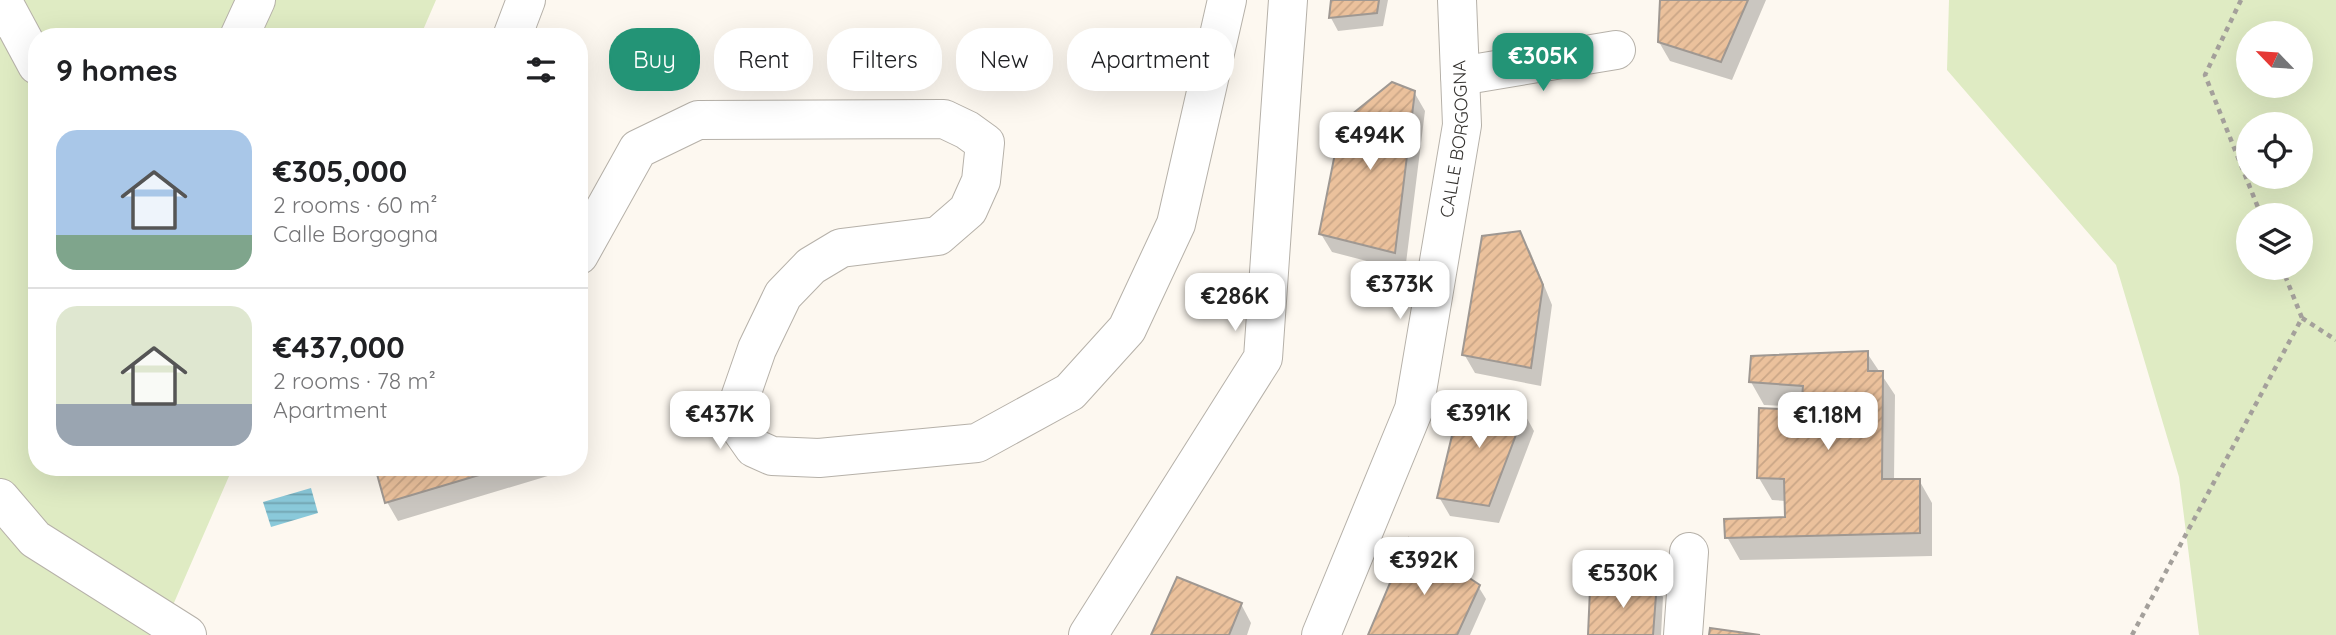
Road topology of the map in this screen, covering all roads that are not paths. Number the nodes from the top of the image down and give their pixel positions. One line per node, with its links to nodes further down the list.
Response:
1 (2, 0): 9 (street)
2 (256, 0): 7 (street)
3 (526, 0): 8 (street)
4 (1227, 0): 12 (street)
5 (1288, 0): 16 (street)
6 (1457, 0): 11 (street, CALLE BORGOGNA)
7 (243, 28)
8 (515, 28)
9 (28, 48)
10 (1616, 50): 11 (street)
11 (1460, 76): 17 (street, CALLE BORGOGNA)
12 (588, 239)
13 (0, 498): 15 (street)
14 (1689, 552): 18 (street)
15 (187, 635)
16 (1088, 635)
17 (1321, 635)
18 (1683, 635)

